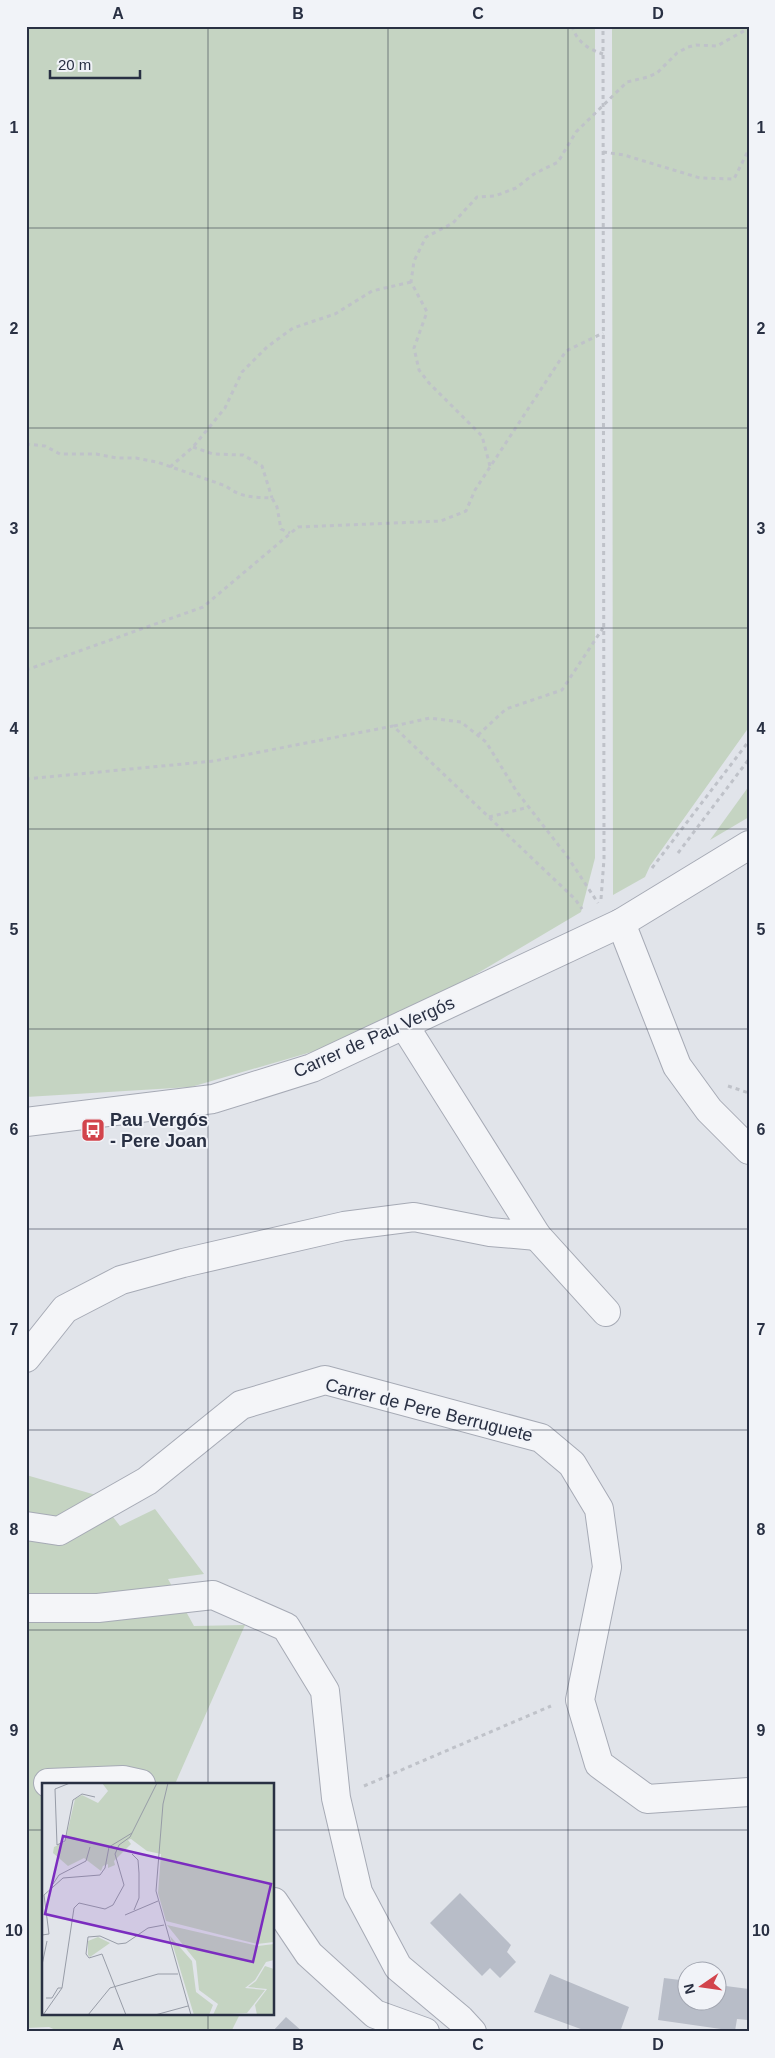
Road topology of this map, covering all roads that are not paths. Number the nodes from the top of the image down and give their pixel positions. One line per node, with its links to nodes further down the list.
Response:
1 (749, 845): 2 (street, Carrer de Pau Vergós)
2 (610, 915): 3 (street, Carrer de Pau Vergós); 5 (street)
3 (404, 1025): 4 (street, Carrer de Pau Vergós); 6 (street)
4 (26, 1122)
5 (749, 1150)
6 (537, 1236): 7 (street); 8 (street)
7 (606, 1312)
8 (26, 1358)
9 (26, 1526): 13 (street, Carrer de Pere Berruguete)
10 (26, 1608): 16 (street)
11 (48, 1783): 12 (street)
12 (136, 1783)
13 (749, 1792)
14 (275, 1903): 15 (street)
15 (425, 2032)
16 (472, 2032)

